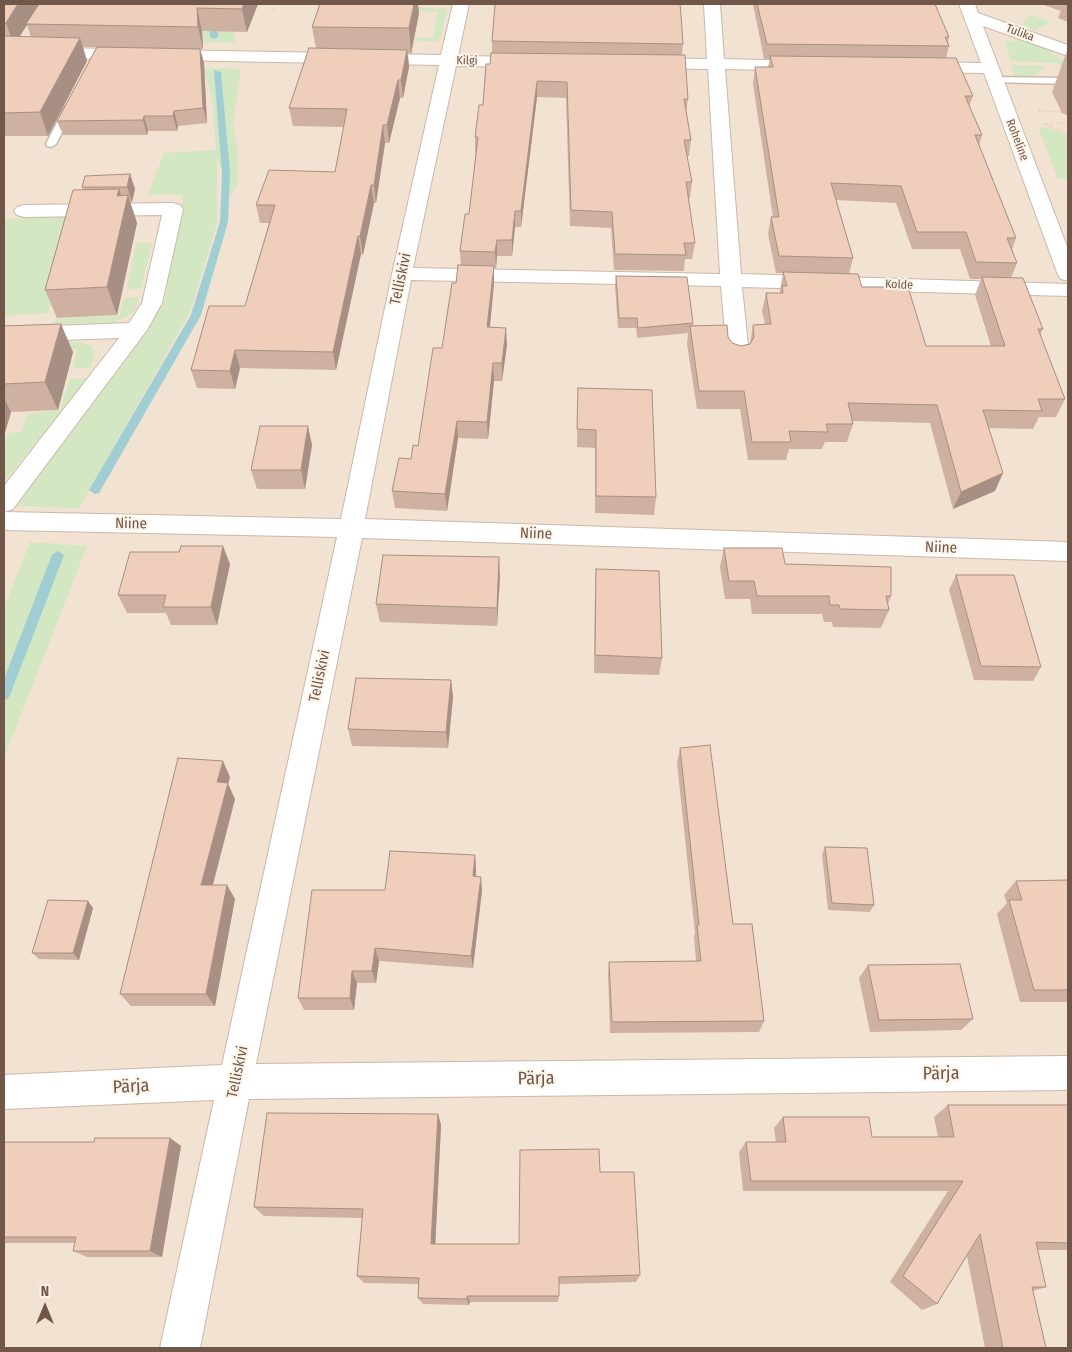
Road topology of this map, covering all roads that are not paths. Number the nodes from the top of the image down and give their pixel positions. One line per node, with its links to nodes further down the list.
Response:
1 (461, 4): 9 (street, Telliskivi)
2 (712, 4): 12 (street)
3 (969, 10): 7 (street, Tulika); 15 (street, Roheline)
4 (31, 35): 8 (street)
5 (146, 38): 6 (street)
6 (163, 46)
7 (1068, 51)
8 (12, 52): 9 (street, Kilgi)
9 (448, 61): 10 (street, Kilgi); 20 (street, Telliskivi)
10 (547, 62)
11 (636, 63): 12 (street)
12 (715, 64): 13 (street); 22 (street)
13 (825, 66)
14 (905, 67): 15 (street)
15 (992, 74): 16 (lane); 21 (street, Roheline)
16 (1068, 81)
17 (76, 95): 18 (lane)
18 (51, 144)
19 (24, 211): 24 (street)
20 (402, 274): 22 (street, Kolde); 29 (street, Telliskivi)
21 (1068, 275)
22 (730, 280): 23 (street, Kolde); 26 (street)
23 (1068, 290)
24 (136, 330): 25 (street); 27 (street)
25 (4, 335)
26 (738, 356)
27 (4, 503)
28 (4, 521): 29 (street, Niine)
29 (351, 528): 30 (street, Niine); 32 (street, Telliskivi)
30 (1068, 552)
31 (1068, 1073): 32 (street, Pärja)
32 (236, 1082): 33 (street, Pärja); 34 (street, Telliskivi)
33 (4, 1092)
34 (180, 1348)

